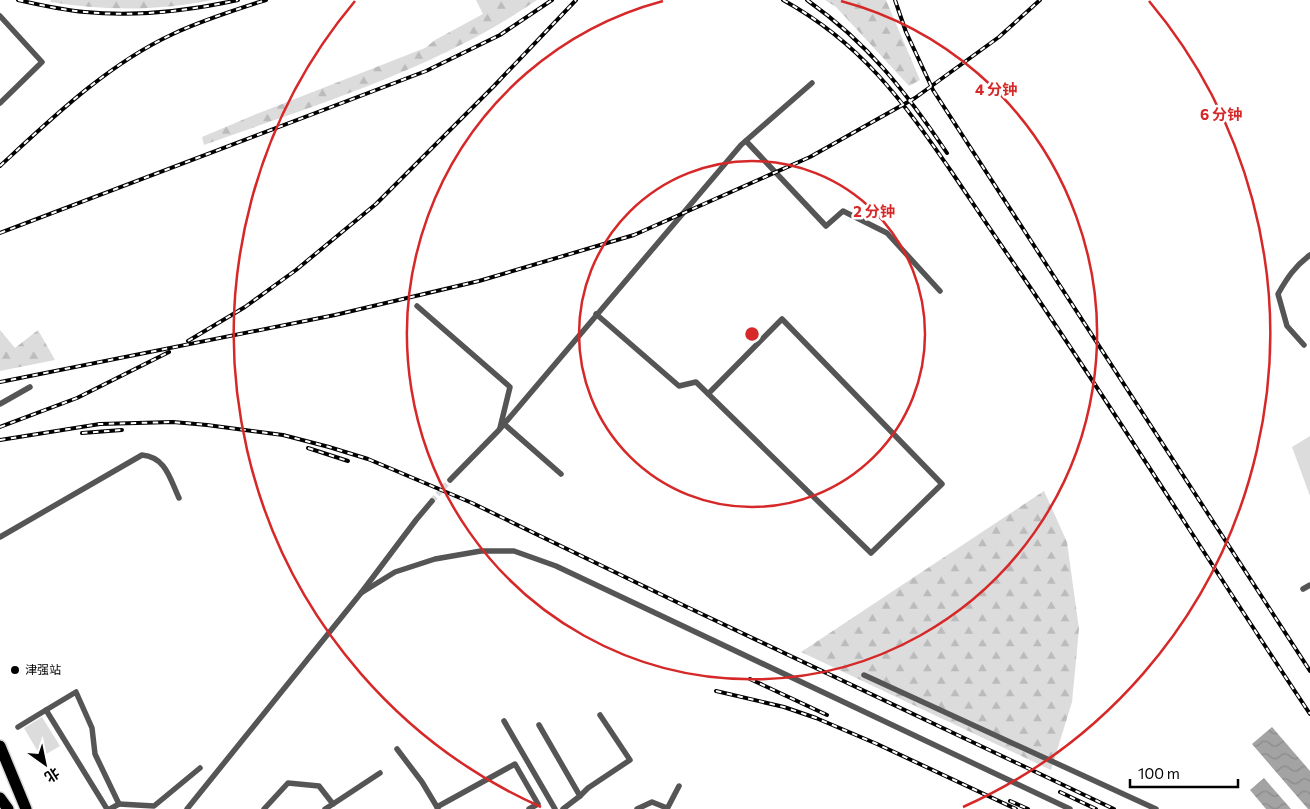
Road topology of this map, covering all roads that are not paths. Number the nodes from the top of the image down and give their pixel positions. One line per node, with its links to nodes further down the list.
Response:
1 (0, 16): 3 (street)
2 (812, 83): 4 (street)
3 (0, 103)
4 (746, 141): 6 (street); 8 (street)
5 (1310, 255): 9 (street)
6 (940, 291)
7 (417, 306): 14 (street)
8 (596, 314): 11 (street); 13 (street)
9 (1304, 345)
10 (30, 387): 12 (street)
11 (708, 394): 11 (street)
12 (0, 404)
13 (504, 424): 14 (street); 15 (street)
14 (499, 430): 16 (street)
15 (561, 474)
16 (450, 480)
17 (179, 498): 19 (street)
18 (432, 501): 22 (street)
19 (0, 537)
20 (1310, 585): 21 (street)
21 (1303, 589)
22 (361, 593): 42 (street); 50 (street)
23 (864, 675): 51 (street)
24 (46, 710): 28 (street); 36 (street); 41 (street)
25 (600, 715): 34 (street)
26 (504, 721): 46 (street)
27 (539, 725): 34 (street)
28 (18, 727)
29 (0, 746): 40 (highway)
30 (397, 749): 38 (street)
31 (200, 768): 36 (street)
32 (380, 773): 37 (street)
33 (679, 786): 49 (street)
34 (580, 796): 47 (street)
35 (0, 798): 39 (highway)
36 (119, 804): 41 (street)
37 (333, 804): 43 (street); 44 (street)
38 (437, 808): 45 (street)
39 (8, 809)
40 (26, 809)
41 (109, 809)
42 (187, 809)
43 (264, 809)
44 (325, 809)
45 (529, 809)
46 (555, 809)
47 (563, 809)
48 (637, 809): 49 (street)
49 (667, 809)
50 (1070, 809)
51 (1156, 809)

